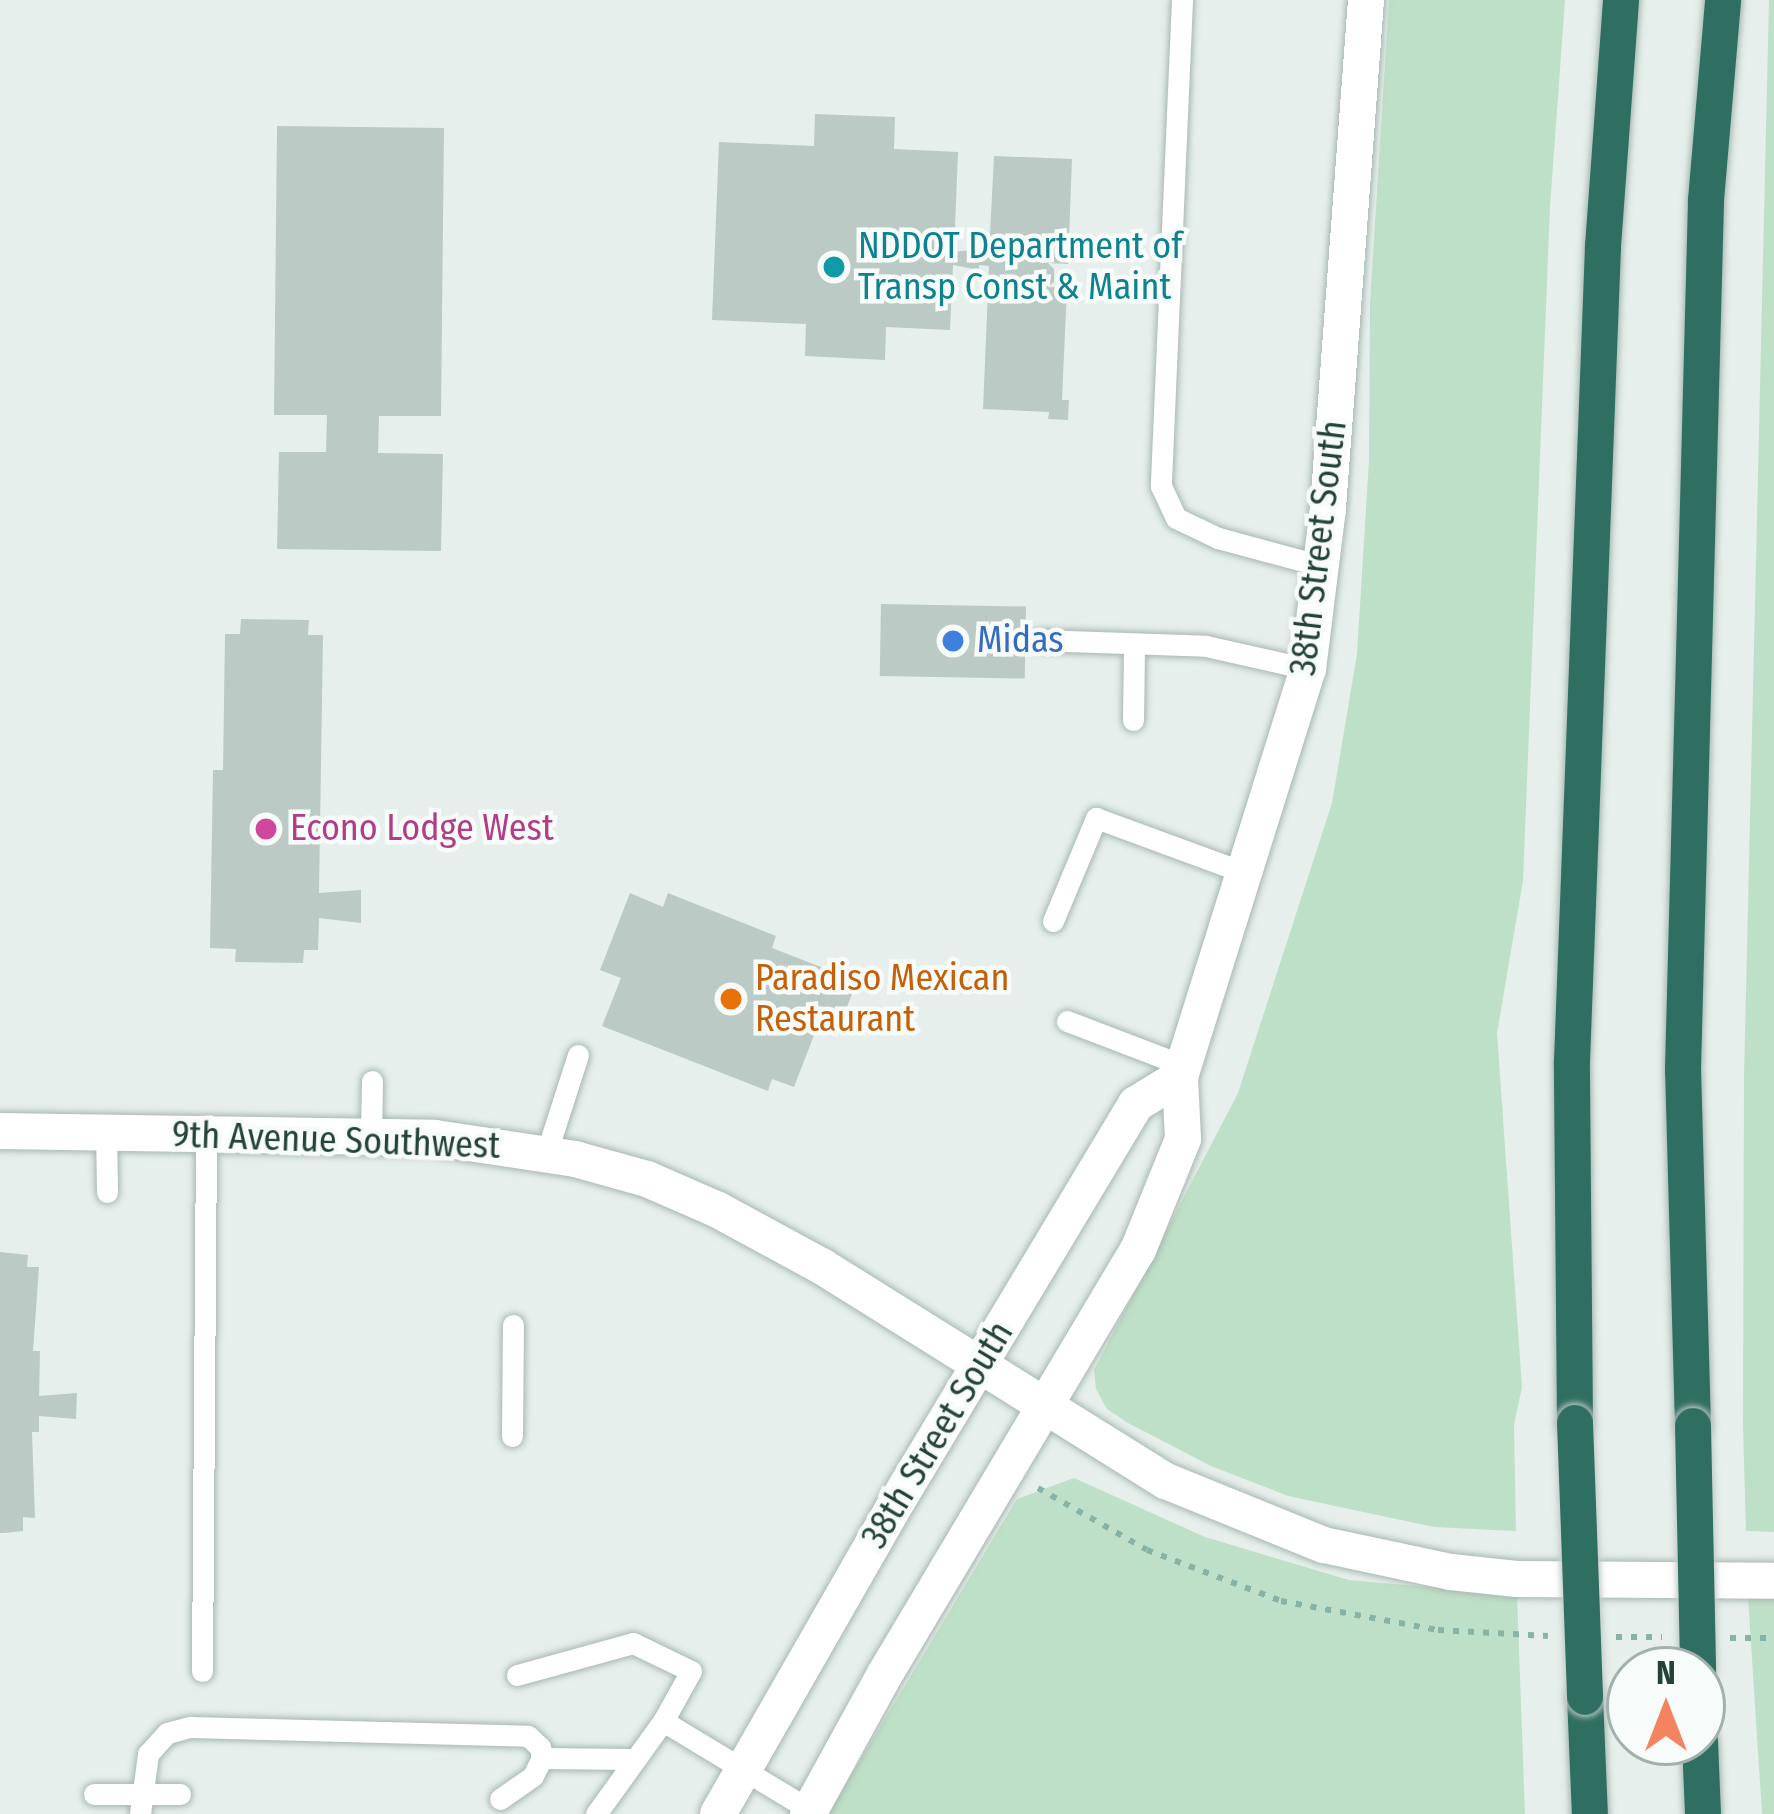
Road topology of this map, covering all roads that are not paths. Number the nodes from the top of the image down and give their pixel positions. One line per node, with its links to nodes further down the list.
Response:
1 (1182, 0): 5 (lane)
2 (1366, 0): 5 (street, 38th Street South)
3 (1621, 0): 31 (highway, bridge)
4 (1723, 0): 27 (highway, bridge)
5 (1322, 566): 8 (street, 38th Street South)
6 (1037, 640): 7 (lane)
7 (1135, 644): 8 (lane); 9 (lane)
8 (1308, 669): 10 (street, 38th Street South)
9 (1133, 720)
10 (1248, 874): 11 (lane); 14 (street, 38th Street South)
11 (1053, 921)
12 (1067, 1021): 14 (lane)
13 (578, 1055): 20 (lane)
14 (1183, 1072): 23 (street, 38th Street South); 24 (street, 38th Street South)
15 (372, 1081): 19 (lane)
16 (0, 1131): 17 (street, 9th Avenue Southwest)
17 (106, 1132): 18 (street, 9th Avenue Southwest); 21 (lane)
18 (206, 1134): 19 (street, 9th Avenue Southwest); 28 (lane)
19 (371, 1137): 20 (street, 9th Avenue Southwest)
20 (546, 1154): 23 (street, 9th Avenue Southwest)
21 (106, 1192)
22 (513, 1325): 25 (lane)
23 (980, 1365): 24 (street, 9th Avenue Southwest); 35 (street, 38th Street South)
24 (1045, 1406): 26 (street, 9th Avenue Southwest); 40 (street, 38th Street South)
25 (512, 1436)
26 (1774, 1581)
27 (1698, 1646)
28 (202, 1671)
29 (517, 1675): 30 (lane)
30 (663, 1720): 33 (lane); 35 (lane)
31 (1584, 1738): 44 (highway); 45 (highway)
32 (542, 1758): 33 (lane); 38 (lane); 39 (lane)
33 (632, 1759): 42 (lane)
34 (1701, 1766): 46 (highway)
35 (743, 1768): 40 (lane); 43 (street, 38th Street South)
36 (94, 1793): 39 (lane)
37 (180, 1793): 39 (lane)
38 (500, 1799)
39 (140, 1804): 41 (lane)
40 (809, 1812)
41 (115, 1814)
42 (596, 1814)
43 (718, 1814)
44 (1577, 1814)
45 (1590, 1814)
46 (1703, 1814)

